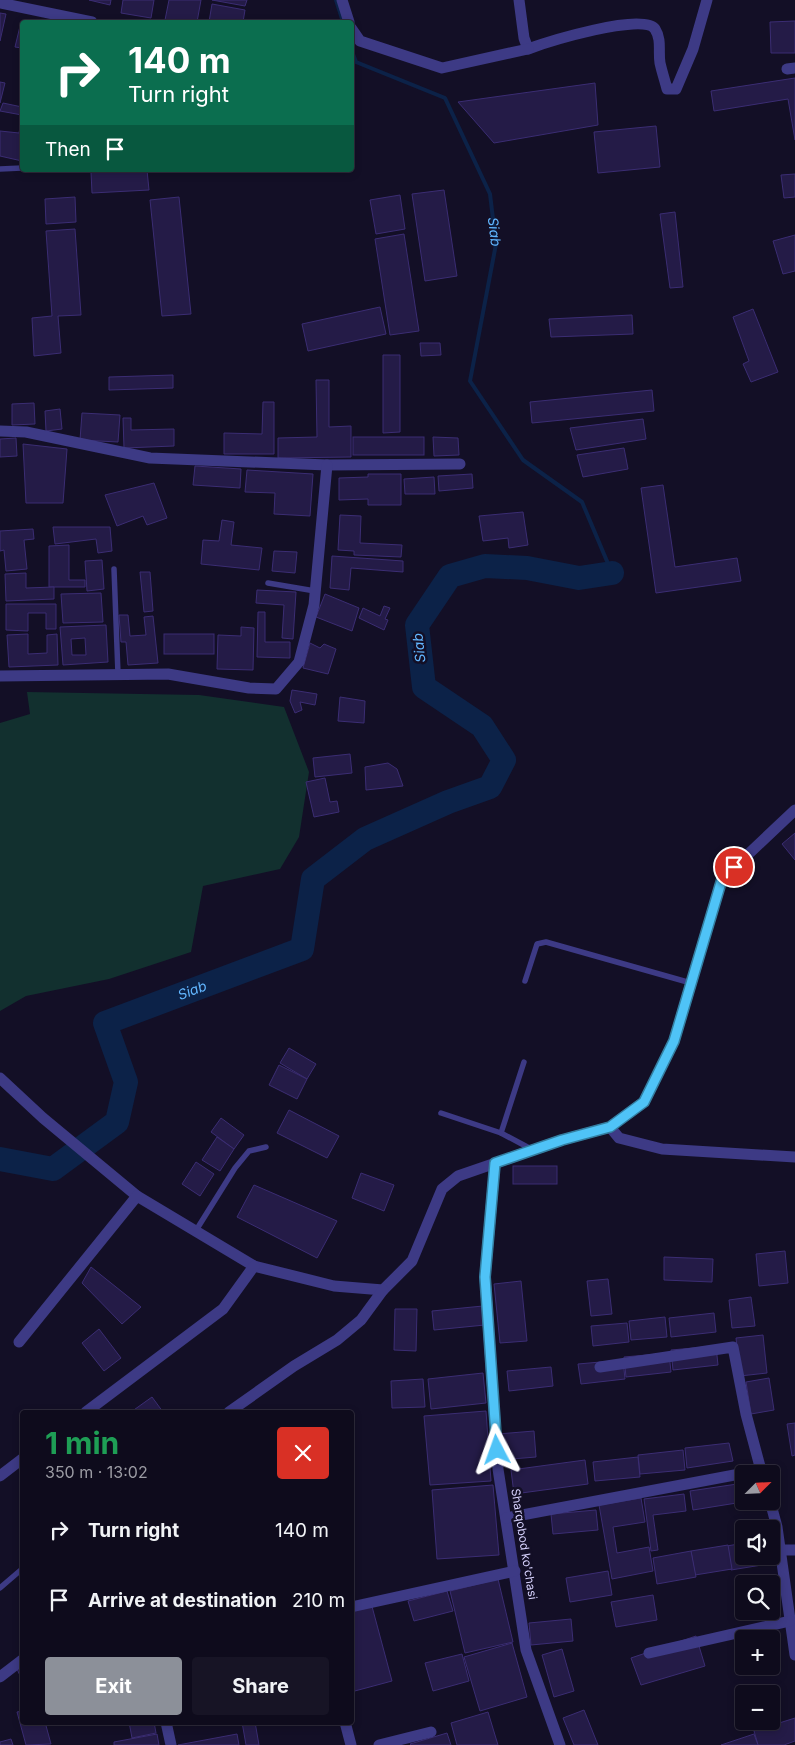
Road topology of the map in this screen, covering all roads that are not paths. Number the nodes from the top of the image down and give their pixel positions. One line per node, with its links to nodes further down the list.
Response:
1 (342, 0): 6 (street)
2 (519, 0): 8 (street)
3 (707, 0): 8 (street)
4 (0, 3): 5 (street)
5 (82, 20)
6 (348, 20)
7 (354, 32): 8 (street)
8 (528, 49)
9 (20, 168): 10 (lane)
10 (0, 169)
11 (0, 431): 13 (street)
12 (460, 464): 13 (street)
13 (327, 465): 16 (street)
14 (114, 569): 17 (lane)
15 (268, 583): 16 (lane)
16 (315, 591): 17 (street)
17 (118, 674): 18 (street)
18 (0, 676)
19 (795, 810): 21 (street)
20 (525, 981): 21 (lane)
21 (691, 983): 25 (street)
22 (524, 1062): 26 (lane)
23 (0, 1078): 31 (street)
24 (441, 1113): 26 (lane)
25 (610, 1127): 28 (street); 29 (street)
26 (501, 1133): 28 (lane)
27 (266, 1147): 32 (lane)
28 (534, 1150): 30 (street)
29 (795, 1157)
30 (495, 1163): 34 (street); 43 (street, Sharqobod ko'chasi)
31 (138, 1196): 32 (street); 35 (street)
32 (195, 1232): 33 (street)
33 (254, 1266): 34 (street); 37 (street)
34 (383, 1290): 38 (street)
35 (19, 1342)
36 (600, 1367): 40 (street)
37 (89, 1410)
38 (232, 1410)
39 (20, 1461): 41 (street)
40 (760, 1465)
41 (0, 1475)
42 (735, 1477): 43 (street)
43 (506, 1518): 48 (street, Sharqobod ko'chasi)
44 (780, 1550): 45 (street)
45 (795, 1550)
46 (780, 1562): 51 (street)
47 (20, 1571): 49 (lane)
48 (516, 1571): 50 (street); 62 (street, Sharqobod ko'chasi)
49 (0, 1588)
50 (354, 1606)
51 (790, 1621): 52 (street); 53 (street)
52 (649, 1653)
53 (795, 1655)
54 (20, 1662): 55 (street)
55 (0, 1677)
56 (167, 1725): 59 (street)
57 (346, 1725): 60 (street)
58 (431, 1732): 61 (street)
59 (171, 1745)
60 (351, 1745)
61 (379, 1745)
62 (560, 1745)

